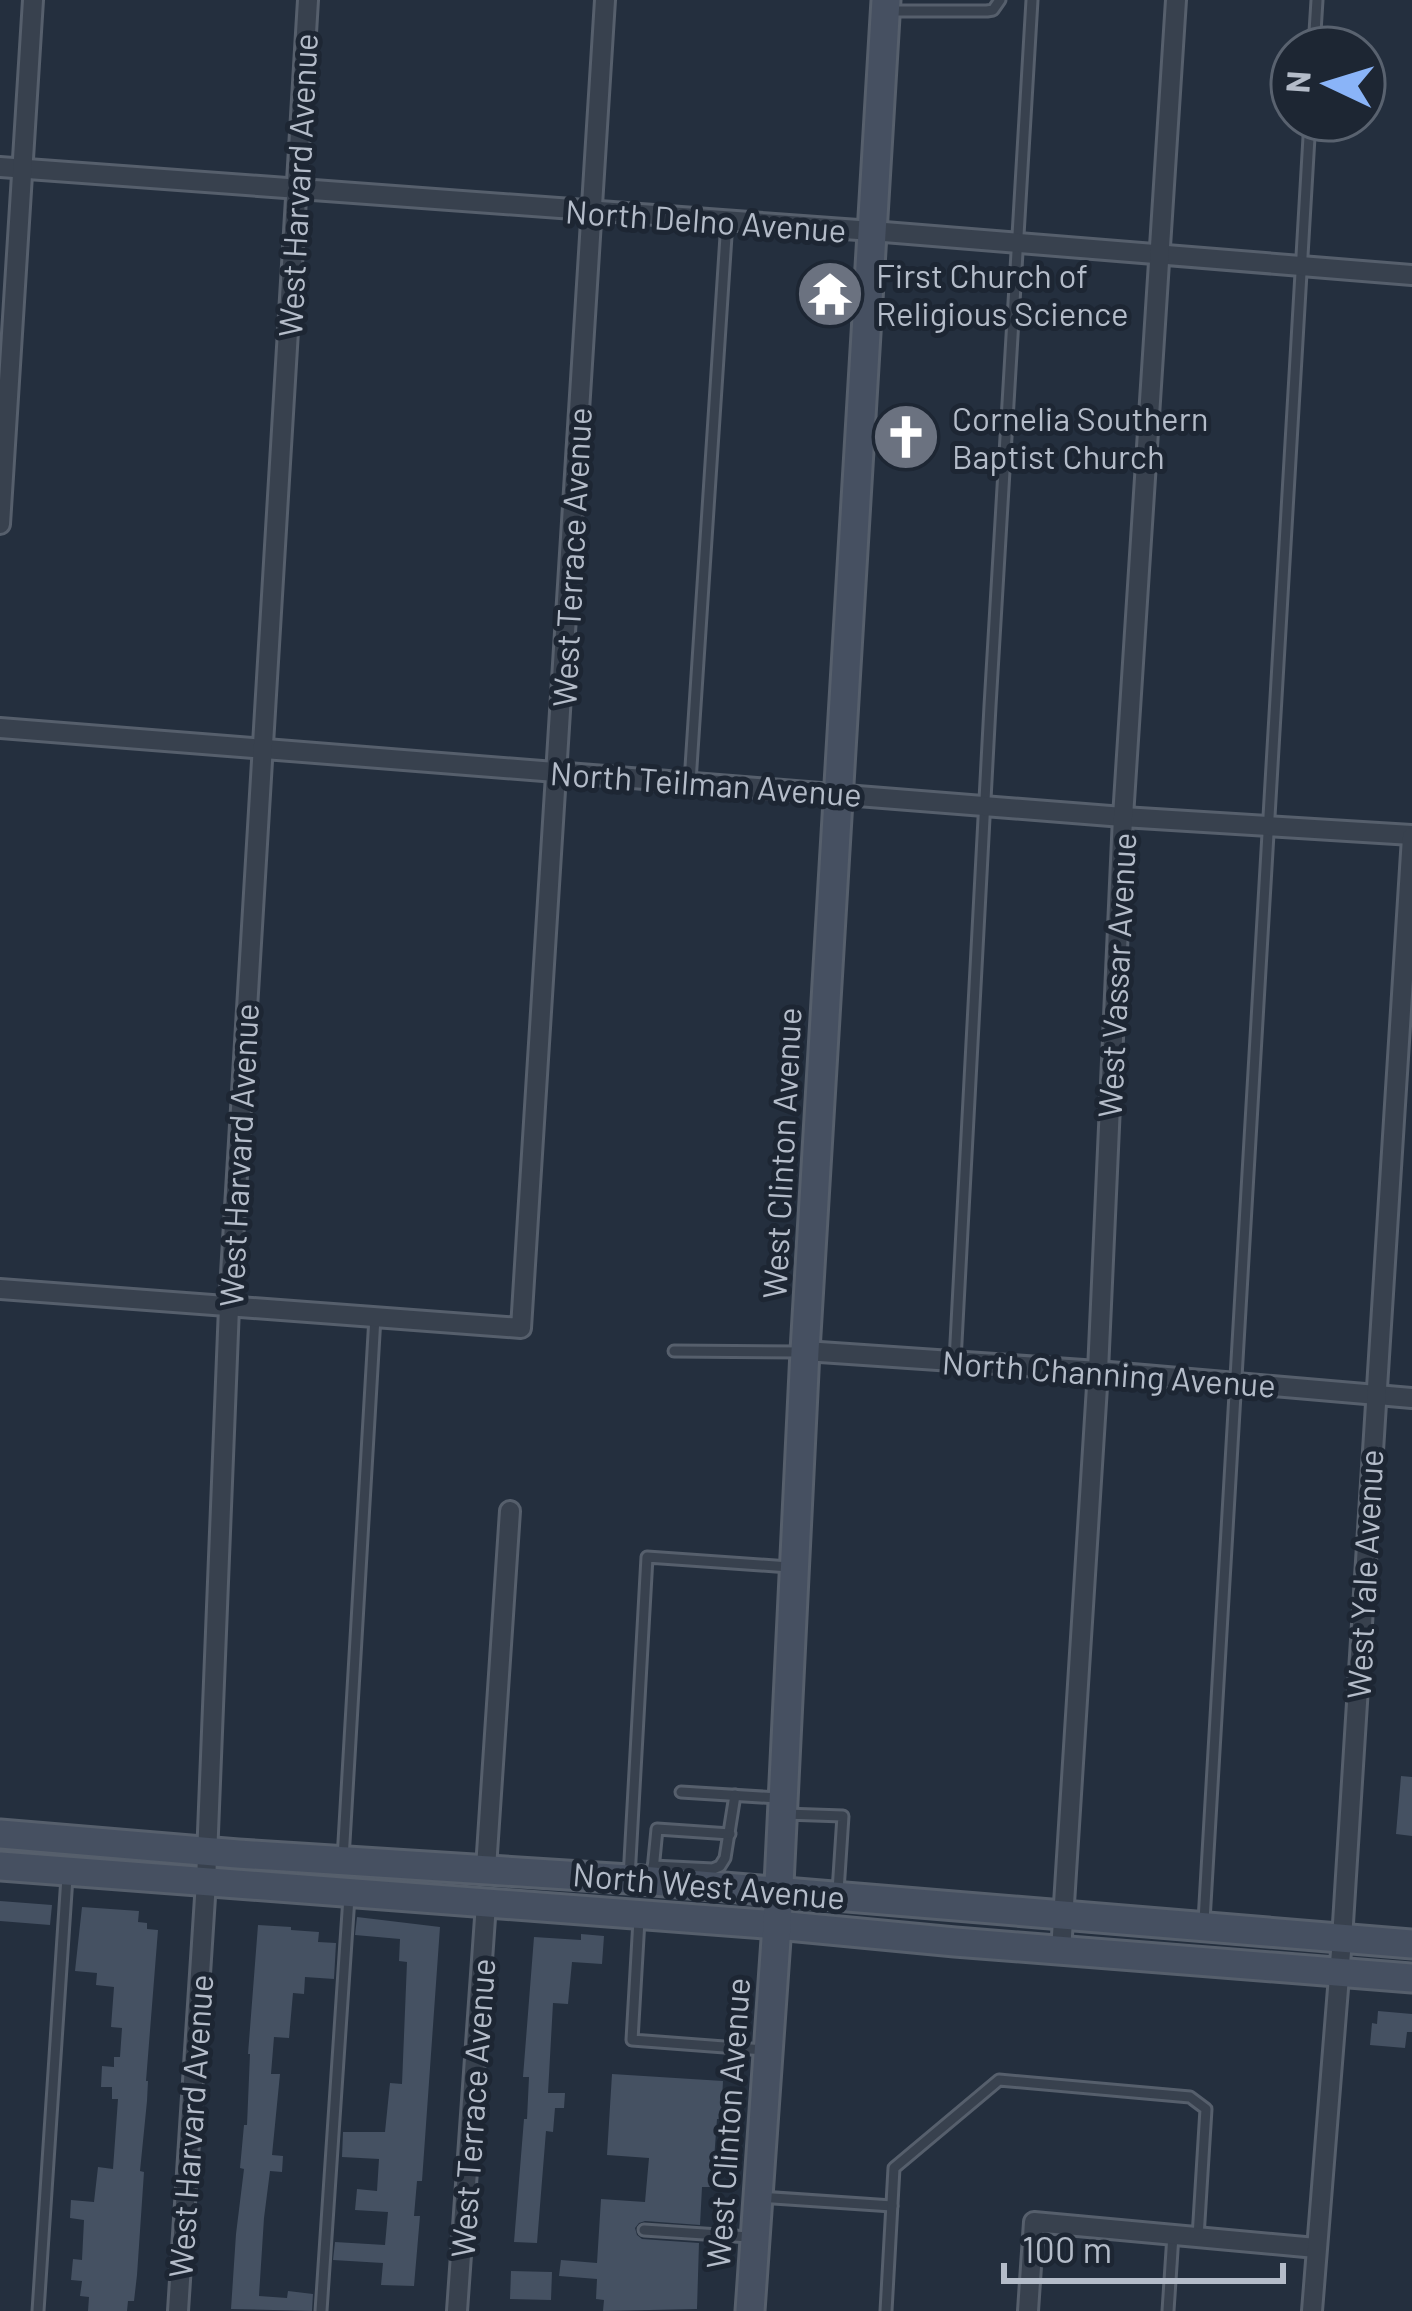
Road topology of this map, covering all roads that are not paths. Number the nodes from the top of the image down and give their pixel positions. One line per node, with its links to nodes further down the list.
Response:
1 (33, 0): 11 (street)
2 (308, 0): 12 (street, West Harvard Avenue)
3 (605, 0): 13 (street, West Terrace Avenue)
4 (1000, 0): 8 (lane)
5 (1032, 0): 16 (lane)
6 (1176, 0): 17 (street, West Vassar Avenue)
7 (886, 6): 8 (lane); 15 (main road, West Clinton Avenue)
8 (949, 6)
9 (1308, 144): 18 (lane)
10 (0, 167): 11 (street, North Delno Avenue)
11 (23, 169): 12 (street, North Delno Avenue); 20 (street)
12 (297, 190): 13 (street, North Delno Avenue); 22 (street, West Harvard Avenue)
13 (592, 212): 14 (street, North Delno Avenue); 23 (street, West Terrace Avenue)
14 (727, 221): 15 (street, North Delno Avenue); 24 (lane)
15 (872, 231): 16 (street, North Delno Avenue); 25 (main road, West Clinton Avenue)
16 (1017, 244): 17 (street, North Delno Avenue); 26 (lane)
17 (1160, 254): 18 (street, North Delno Avenue); 27 (street, West Vassar Avenue)
18 (1300, 265): 19 (street, North Delno Avenue); 28 (lane)
19 (1412, 275)
20 (0, 524)
21 (0, 728): 22 (street, North Teilman Avenue)
22 (263, 749): 23 (street, North Teilman Avenue); 31 (street, West Harvard Avenue)
23 (557, 772): 24 (street, North Teilman Avenue); 32 (street, West Terrace Avenue)
24 (690, 782): 25 (street, North Teilman Avenue)
25 (839, 794): 26 (street, North Teilman Avenue); 34 (main road, West Clinton Avenue)
26 (986, 806): 27 (street, North Teilman Avenue); 35 (lane)
27 (1123, 817): 28 (street, North Teilman Avenue); 36 (street, West Vassar Avenue)
28 (1268, 825): 29 (street, North Teilman Avenue); 37 (lane)
29 (1412, 836): 38 (street, West Yale Avenue)
30 (0, 1289): 31 (street)
31 (229, 1307): 32 (street); 47 (street, West Harvard Avenue)
32 (375, 1317): 48 (lane)
33 (674, 1351): 34 (lane)
34 (805, 1351): 35 (street, North Channing Avenue); 41 (main road, West Clinton Avenue)
35 (955, 1361): 36 (street, North Channing Avenue)
36 (1098, 1371): 37 (street, North Channing Avenue); 59 (street, West Vassar Avenue)
37 (1235, 1382): 38 (street, North Channing Avenue); 61 (lane)
38 (1375, 1395): 39 (street, North Channing Avenue); 62 (street, West Yale Avenue)
39 (1412, 1398)
40 (511, 1511): 50 (street)
41 (794, 1568): 44 (main road, West Clinton Avenue); 52 (lane)
42 (681, 1792): 43 (lane)
43 (734, 1796): 44 (lane); 46 (lane)
44 (783, 1806): 54 (main road, West Clinton Avenue); 56 (lane)
45 (0, 1834): 47 (main road, North West Avenue)
46 (730, 1834): 52 (lane); 52 (lane)
47 (206, 1852): 48 (main road, North West Avenue); 53 (street, West Harvard Avenue)
48 (343, 1859): 50 (main road, North West Avenue)
49 (0, 1866): 51 (main road, North West Avenue)
50 (486, 1868): 52 (main road, North West Avenue)
51 (68, 1871): 53 (main road, North West Avenue); 75 (lane)
52 (645, 1875): 54 (main road, North West Avenue)
53 (206, 1882): 55 (main road, North West Avenue); 76 (street, West Harvard Avenue)
54 (778, 1891): 56 (main road, North West Avenue); 60 (main road, West Clinton Avenue)
55 (350, 1894): 57 (main road, North West Avenue); 77 (lane)
56 (838, 1897): 59 (main road, North West Avenue)
57 (486, 1904): 58 (main road, North West Avenue); 78 (street, West Terrace Avenue)
58 (640, 1915): 60 (main road, North West Avenue); 67 (lane)
59 (1064, 1917): 61 (main road, North West Avenue); 64 (street, West Vassar Avenue)
60 (777, 1924): 64 (main road, North West Avenue); 67 (main road, West Clinton Avenue)
61 (1204, 1926): 62 (main road, North West Avenue)
62 (1342, 1939): 63 (main road, North West Avenue); 65 (street, West Yale Avenue)
63 (1412, 1945)
64 (1061, 1951): 65 (main road, North West Avenue)
65 (1340, 1973): 66 (main road, North West Avenue); 74 (street, West Yale Avenue)
66 (1412, 1978)
67 (767, 2050): 68 (main road, West Clinton Avenue)
68 (757, 2197): 69 (lane); 73 (main road, West Clinton Avenue)
69 (892, 2206): 72 (lane); 80 (lane)
70 (644, 2230): 73 (lane)
71 (1173, 2235): 72 (street); 81 (street); 82 (lane)
72 (1198, 2237): 74 (street)
73 (754, 2238): 79 (main road, West Clinton Avenue)
74 (1316, 2248): 83 (street, West Yale Avenue)
75 (38, 2311)
76 (178, 2311)
77 (321, 2311)
78 (457, 2311)
79 (750, 2311)
80 (886, 2311)
81 (1028, 2311)
82 (1168, 2311)
83 (1312, 2311)

